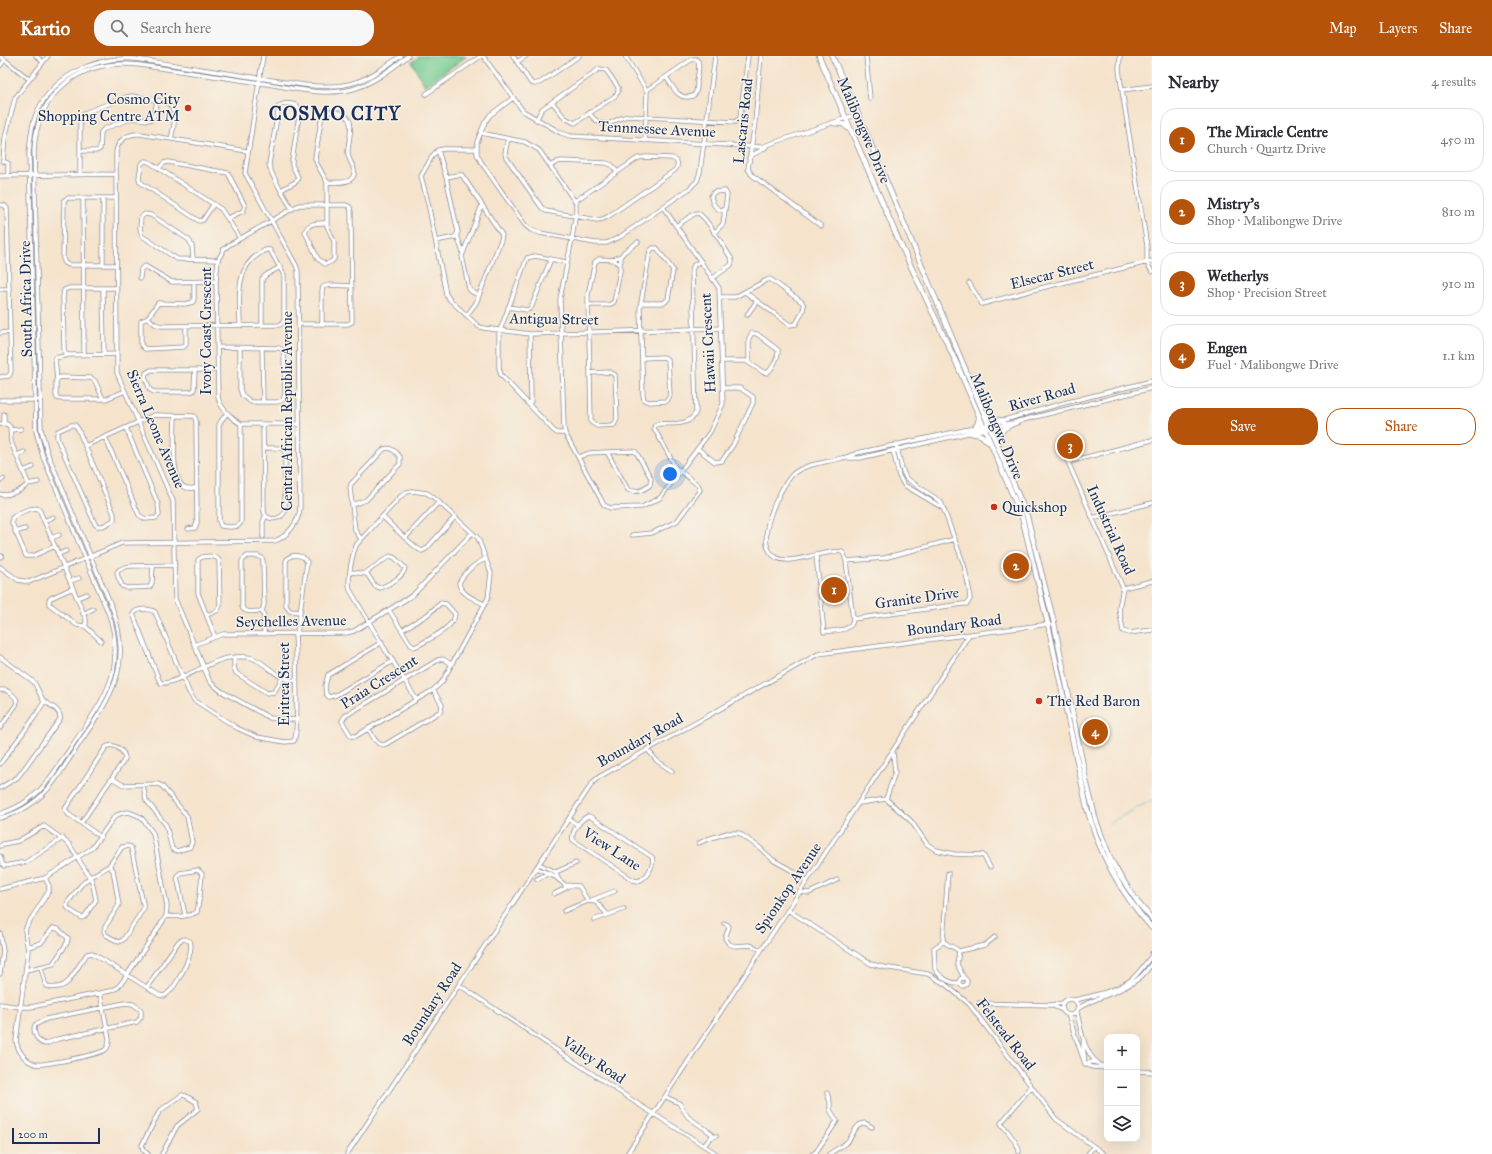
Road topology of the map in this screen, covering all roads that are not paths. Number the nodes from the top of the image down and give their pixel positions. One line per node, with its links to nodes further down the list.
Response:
1 (0, 56): 19 (street)
2 (36, 56): 20 (street)
3 (48, 56): 20 (street)
4 (263, 56): 24 (street, Central African Republic Avenue)
5 (401, 56): 24 (street, South Africa Drive)
6 (408, 56): 26 (street, South Africa Drive)
7 (482, 56): 30 (street); 31 (street, Tennnessee Avenue)
8 (513, 56): 21 (street)
9 (526, 56): 21 (street)
10 (579, 56): 21 (street)
11 (625, 56): 28 (street)
12 (715, 56): 40 (street)
13 (748, 56): 40 (street)
14 (761, 56): 48 (street, Lascaris Road)
15 (819, 56): 38 (main road, Malibongwe Drive)
16 (832, 56): 36 (main road, Malibongwe Drive)
17 (866, 56): 32 (street)
18 (1120, 56): 29 (street)
19 (5, 60): 22 (street); 25 (street)
20 (43, 62): 25 (street)
21 (517, 62)
22 (0, 66)
23 (666, 77): 23 (street); 28 (street)
24 (260, 78): 26 (street, Central African Republic Avenue); 61 (street, South Africa Drive)
25 (29, 79): 55 (street)
26 (259, 83): 53 (street, Central African Republic Avenue); 62 (street, South Africa Drive)
27 (1152, 86): 29 (street)
28 (647, 90): 37 (street)
29 (1122, 90): 92 (street)
30 (426, 94)
31 (513, 98): 39 (street, Tennnessee Avenue); 43 (street)
32 (870, 99)
33 (157, 101): 44 (street); 52 (street); 52 (street)
34 (552, 102): 35 (street); 35 (street); 39 (street)
35 (589, 113): 37 (street)
36 (858, 114): 38 (street, Tennnessee Avenue); 169 (main road, Malibongwe Drive)
37 (647, 117): 40 (street); 46 (street)
38 (846, 118): 41 (street, Tennnessee Avenue); 42 (main road, Malibongwe Drive)
39 (536, 120): 46 (street, Tennnessee Avenue)
40 (707, 121): 47 (street)
41 (832, 123): 42 (main road); 49 (street, Tennnessee Avenue)
42 (852, 131): 173 (main road, Malibongwe Drive)
43 (481, 133): 45 (street); 50 (street)
44 (172, 139): 53 (street, Sierra Leone Avenue); 60 (street, Sierra Leone Avenue)
45 (508, 139): 56 (street); 79 (street)
46 (645, 141): 47 (street, Tennnessee Avenue)
47 (704, 144): 48 (street, Tennnessee Avenue); 76 (street)
48 (750, 147): 49 (street, Tennnessee Avenue); 54 (street, Lascaris Road)
49 (766, 147): 54 (street)
50 (476, 149): 51 (street); 88 (street)
51 (438, 150): 65 (street); 89 (street, Antigua Street)
52 (80, 151): 59 (street)
53 (247, 151): 81 (street, Central African Republic Avenue)
54 (749, 158): 84 (street, Lascaris Road)
55 (2, 161): 64 (street)
56 (550, 166): 58 (street); 71 (street)
57 (159, 168): 75 (street); 75 (street); 80 (street)
58 (617, 172): 71 (street); 79 (street)
59 (80, 174): 60 (street); 62 (street)
60 (116, 174): 70 (street, Sierra Leone Avenue)
61 (29, 175): 62 (street); 64 (street); 165 (street, South Africa Drive)
62 (35, 175): 166 (street, South Africa Drive)
63 (0, 176): 64 (street)
64 (8, 176)
65 (446, 177): 73 (street); 86 (street)
66 (327, 182): 66 (street); 72 (street)
67 (281, 190): 67 (street); 77 (street)
68 (82, 198): 69 (street); 103 (street); 103 (street)
69 (103, 198): 70 (street); 104 (street)
70 (116, 198): 105 (street, Sierra Leone Avenue)
71 (575, 201): 79 (street, Hawaii Crescent)
72 (327, 204): 77 (street, Ivory Coast Crescent); 82 (street); 113 (street, Ivory Coast Crescent)
73 (482, 204): 91 (street); 120 (street)
74 (0, 205): 118 (street)
75 (214, 205): 80 (street)
76 (663, 207): 83 (street, Hawaii Crescent); 88 (street)
77 (292, 209): 81 (street, Ivory Coast Crescent)
78 (725, 211): 78 (street); 85 (street)
79 (575, 216): 88 (street, Hawaii Crescent)
80 (228, 218): 87 (street)
81 (270, 220): 87 (street, Ivory Coast Crescent); 129 (street, Central African Republic Avenue)
82 (327, 223): 82 (street)
83 (676, 226): 85 (street); 98 (street, Hawaii Crescent)
84 (821, 226)
85 (714, 233): 109 (street)
86 (457, 235): 89 (street); 91 (street)
87 (240, 238): 96 (street, Ivory Coast Crescent)
88 (572, 239): 100 (street, Hawaii Crescent)
89 (436, 242): 127 (street, Antigua Street)
90 (638, 242): 93 (street)
91 (463, 253): 120 (street)
92 (1148, 256): 99 (street); 102 (street)
93 (620, 257): 97 (street); 101 (street)
94 (193, 259): 94 (street); 96 (street)
95 (551, 259): 100 (street); 125 (street); 125 (street)
96 (218, 260): 110 (street, Ivory Coast Crescent)
97 (615, 260): 101 (street); 124 (street)
98 (701, 260): 109 (street, Hawaii Crescent); 137 (street)
99 (1152, 261): 102 (street, Elsecar Street)
100 (566, 262): 141 (street, Hawaii Crescent)
101 (620, 262): 124 (street)
102 (1147, 262): 107 (street); 112 (street, Elsecar Street)
103 (83, 265): 104 (street); 114 (street)
104 (103, 265): 105 (street)
105 (116, 265): 116 (street, Sierra Leone Avenue)
106 (280, 267): 131 (street); 132 (street); 132 (street)
107 (1152, 272)
108 (140, 278): 111 (street)
109 (713, 278): 121 (street, Hawaii Crescent)
110 (216, 281): 111 (street); 134 (street, Ivory Coast Crescent)
111 (194, 282): 128 (street)
112 (968, 283)
113 (352, 286): 130 (street); 130 (street, Ivory Coast Crescent)
114 (83, 288): 115 (street); 149 (street); 150 (street)
115 (103, 288): 116 (street); 147 (street)
116 (117, 288): 148 (street, Sierra Leone Avenue)
117 (0, 289): 118 (street)
118 (8, 289): 139 (street)
119 (745, 292): 121 (street); 122 (street); 122 (street)
120 (479, 295): 127 (street)
121 (720, 297): 135 (street, Hawaii Crescent)
122 (757, 301): 126 (street)
123 (641, 303): 123 (street); 138 (street)
124 (588, 305): 142 (street)
125 (508, 307): 136 (street)
126 (746, 315)
127 (467, 316): 136 (street, Antigua Street)
128 (148, 318): 133 (street); 133 (street)
129 (299, 324): 130 (street); 179 (street, Central African Republic Avenue)
130 (322, 324)
131 (240, 325): 132 (street); 134 (street)
132 (262, 325)
133 (186, 326): 134 (street)
134 (218, 326): 144 (street, Ivory Coast Crescent)
135 (721, 328): 137 (street, Antigua Street); 152 (street, Hawaii Crescent)
136 (500, 330): 143 (street, Antigua Street); 168 (street)
137 (694, 330): 138 (street, Antigua Street); 206 (street)
138 (641, 331): 142 (street, Antigua Street); 151 (street)
139 (10, 332): 140 (street); 157 (street)
140 (0, 333)
141 (561, 333): 142 (street, Antigua Street); 143 (street, Antigua Street); 187 (street, Hawaii Crescent)
142 (588, 333): 156 (street)
143 (530, 334): 168 (street)
144 (218, 347): 145 (street); 155 (street, Ivory Coast Crescent)
145 (240, 348): 146 (street); 167 (street)
146 (262, 348): 167 (street); 167 (street)
147 (104, 354): 148 (street); 150 (street)
148 (117, 354): 162 (street, Sierra Leone Avenue)
149 (69, 355): 150 (street); 158 (street)
150 (84, 355)
151 (642, 358): 151 (street)
152 (722, 361): 153 (street); 160 (street, Hawaii Crescent)
153 (749, 361): 153 (street)
154 (195, 370): 154 (street); 155 (street)
155 (217, 370): 170 (street, Ivory Coast Crescent)
156 (590, 373): 156 (street)
157 (0, 377)
158 (56, 380): 163 (street); 163 (street)
159 (1152, 380): 174 (street, River Road)
160 (723, 388): 195 (street, Hawaii Crescent); 195 (street)
161 (1152, 388): 175 (street, River Road)
162 (125, 391): 163 (street); 176 (street, Sierra Leone Avenue)
163 (103, 399)
164 (0, 400): 165 (street)
165 (35, 400): 166 (street); 238 (street, South Africa Drive)
166 (40, 400): 237 (street, South Africa Drive)
167 (262, 402)
168 (529, 404): 187 (street)
169 (984, 410): 174 (main road); 182 (main road, Malibongwe Drive)
170 (228, 413): 178 (street, Ivory Coast Crescent); 178 (street)
171 (4, 414): 177 (street)
172 (175, 415): 176 (street); 209 (street); 209 (street)
173 (979, 416): 181 (main road); 184 (main road, Malibongwe Drive)
174 (1004, 421): 182 (street, River Road)
175 (1020, 421): 182 (street, River Road); 193 (main road)
176 (139, 422): 183 (street); 232 (street, Sierra Leone Avenue)
177 (2, 424): 186 (street)
178 (241, 424): 180 (street)
179 (299, 424): 180 (street); 232 (street, Central African Republic Avenue)
180 (263, 425): 194 (street)
181 (976, 426): 184 (street, River Road); 191 (street, River Road)
182 (990, 426): 184 (street, River Road); 193 (main road, Malibongwe Drive)
183 (126, 428): 189 (street); 189 (street)
184 (984, 428): 188 (street, River Road); 197 (main road, Malibongwe Drive)
185 (22, 429): 186 (street)
186 (11, 430): 201 (street)
187 (565, 433): 202 (street, Hawaii Crescent)
188 (971, 433): 196 (street, River Road); 197 (main road)
189 (105, 436): 192 (street)
190 (1152, 440): 219 (street, Industrial Road)
191 (894, 444): 196 (street, Granite Drive); 198 (street); 203 (street, River Road)
192 (85, 446): 192 (street)
193 (999, 447): 263 (main road, Malibongwe Drive)
194 (263, 448): 216 (street); 216 (street)
195 (698, 449): 206 (street, Hawaii Crescent)
196 (898, 449): 198 (street, River Road); 214 (street, Granite Drive)
197 (994, 449): 264 (main road, Malibongwe Drive)
198 (893, 450): 203 (street, River Road); 214 (street)
199 (24, 452): 201 (street)
200 (607, 452): 200 (street); 202 (street)
201 (17, 455): 205 (street)
202 (579, 457): 206 (street, Hawaii Crescent)
203 (844, 458): 236 (street)
204 (33, 466): 205 (street)
205 (23, 471): 208 (street)
206 (680, 471): 226 (street)
207 (38, 482): 208 (street)
208 (28, 484): 210 (street)
209 (196, 488): 222 (street)
210 (0, 494)
211 (439, 502): 217 (street); 218 (street); 228 (street)
212 (1152, 503): 219 (street)
213 (352, 505): 213 (street); 230 (street)
214 (943, 508): 231 (street, Granite Drive)
215 (53, 517): 220 (street)
216 (265, 517): 227 (street)
217 (382, 517): 228 (street); 230 (street)
218 (455, 517): 224 (street); 228 (street)
219 (1092, 518): 251 (street, Industrial Road)
220 (44, 521): 223 (street); 229 (street)
221 (25, 529): 223 (street)
222 (188, 529)
223 (15, 532): 233 (street)
224 (472, 533): 239 (street); 256 (street, Seychelles Avenue)
225 (59, 535): 229 (street)
226 (632, 535)
227 (263, 537)
228 (406, 537)
229 (51, 538): 233 (street)
230 (361, 539): 245 (street)
231 (955, 539): 240 (street); 261 (street, Granite Drive)
232 (174, 542): 237 (street, Central African Republic Avenue); 241 (street, Sierra Leone Avenue)
233 (55, 546): 235 (street)
234 (66, 551): 235 (street)
235 (59, 554): 244 (street)
236 (816, 555): 240 (street); 261 (street)
237 (91, 557): 238 (street, Central African Republic Avenue); 301 (street, South Africa Drive)
238 (87, 559): 244 (street, Central African Republic Avenue); 300 (street, South Africa Drive)
239 (486, 559): 254 (street); 254 (street)
240 (846, 561): 261 (street)
241 (175, 565): 242 (street); 274 (street, Sierra Leone Avenue)
242 (152, 566): 242 (street)
243 (0, 567): 244 (street, Central African Republic Avenue)
244 (64, 568): 248 (street)
245 (351, 572): 246 (street); 262 (street)
246 (365, 573): 246 (street)
247 (79, 578): 248 (street)
248 (70, 581): 250 (street)
249 (1152, 581): 251 (street)
250 (73, 588): 253 (street); 265 (street)
251 (1123, 588): 267 (street, Industrial Road)
252 (87, 594): 253 (street)
253 (77, 598): 259 (street)
254 (484, 604): 278 (street)
255 (94, 610): 259 (street)
256 (389, 610): 262 (street, Seychelles Avenue); 266 (street)
257 (262, 611): 257 (street); 268 (street)
258 (300, 612): 258 (street, Eritrea Street); 269 (street, Eritrea Street)
259 (84, 614): 265 (street)
260 (207, 615): 260 (street); 271 (street)
261 (853, 619)
262 (370, 622): 269 (street, Seychelles Avenue); 273 (street)
263 (1054, 623): 264 (street, Boundary Road); 336 (main road, Malibongwe Drive)
264 (1048, 624): 270 (street, Boundary Road); 339 (main road, Malibongwe Drive)
265 (84, 625): 272 (street)
266 (402, 630): 266 (street)
267 (1152, 630)
268 (264, 634): 269 (street, Seychelles Avenue); 271 (street, Seychelles Avenue)
269 (296, 634): 282 (street, Eritrea Street)
270 (969, 635): 291 (street, Boundary Road); 292 (street, Spionkop Avenue)
271 (215, 636): 274 (street, Seychelles Avenue)
272 (101, 641)
273 (382, 642): 277 (street); 277 (street)
274 (194, 645): 279 (street, Sierra Leone Avenue)
275 (0, 658): 287 (street)
276 (234, 658): 279 (street); 281 (street); 281 (street)
277 (393, 661): 283 (street)
278 (452, 664): 283 (street, Praia Crescent); 285 (street)
279 (204, 667): 280 (street); 288 (street, Sierra Leone Avenue)
280 (182, 676): 280 (street); 288 (street, Eritrea Street)
281 (282, 677): 282 (street)
282 (296, 680): 288 (street, Eritrea Street)
283 (404, 680): 286 (street); 290 (street, Praia Crescent)
284 (0, 690): 289 (street)
285 (433, 690): 286 (street); 290 (street)
286 (416, 699): 290 (street)
287 (44, 701): 293 (street); 297 (street)
288 (296, 720)
289 (0, 728)
290 (368, 728)
291 (647, 749): 294 (street); 302 (street, Boundary Road)
292 (893, 753): 298 (street); 299 (street, Spionkop Avenue)
293 (0, 764)
294 (672, 771)
295 (112, 778): 296 (street); 303 (street); 303 (street)
296 (143, 785): 296 (street)
297 (0, 788)
298 (886, 799): 299 (street); 314 (street)
299 (860, 803): 323 (street, Spionkop Avenue)
300 (0, 814)
301 (0, 818)
302 (569, 819): 304 (street, View Lane); 313 (street, Boundary Road)
303 (81, 823): 305 (street)
304 (578, 825): 304 (street, View Lane)
305 (101, 836): 310 (street); 335 (street)
306 (63, 838): 308 (street); 309 (street); 310 (street)
307 (699, 843): 323 (street)
308 (0, 846)
309 (0, 856)
310 (78, 858): 318 (street); 319 (street)
311 (576, 863): 316 (street)
312 (109, 866): 312 (street); 318 (street)
313 (538, 866): 315 (street); 354 (street, Boundary Road)
314 (990, 867)
315 (549, 872): 316 (street); 320 (street); 321 (street)
316 (556, 872): 320 (street)
317 (948, 873): 342 (street)
318 (90, 877): 318 (street)
319 (45, 878): 325 (street); 343 (street)
320 (558, 878): 324 (street)
321 (537, 879)
322 (837, 880): 327 (street)
323 (807, 882): 327 (street, Spionkop Avenue)
324 (568, 886): 328 (street); 329 (street)
325 (0, 889)
326 (615, 891): 329 (street)
327 (800, 892): 331 (street, Spionkop Avenue)
328 (554, 894)
329 (590, 900): 332 (street); 333 (street)
330 (624, 909): 333 (street)
331 (788, 910): 344 (street, Spionkop Avenue); 358 (street, Felstead Road)
332 (564, 911)
333 (607, 914): 337 (street)
334 (185, 915): 334 (street); 335 (street)
335 (166, 916): 351 (street)
336 (1152, 919)
337 (594, 920)
338 (724, 923): 344 (street)
339 (1152, 928)
340 (0, 932): 350 (street)
341 (995, 937): 345 (street)
342 (943, 942): 345 (street); 353 (street)
343 (28, 947): 348 (street); 349 (street)
344 (761, 950): 379 (street, Spionkop Avenue)
345 (959, 951): 352 (street)
346 (1152, 955): 359 (street)
347 (1152, 962): 367 (street)
348 (41, 967): 349 (street); 351 (street)
349 (26, 970): 364 (street)
350 (0, 974)
351 (128, 975): 356 (street); 357 (street)
352 (964, 978): 353 (street); 355 (street)
353 (959, 983): 355 (street)
354 (459, 984): 380 (street, Valley Road); 387 (street, Boundary Road)
355 (963, 986): 358 (street)
356 (147, 987): 356 (street)
357 (100, 993): 364 (street); 365 (street)
358 (957, 994): 377 (street, Felstead Road)
359 (1074, 1000): 361 (street); 367 (street)
360 (979, 1003): 363 (street)
361 (1063, 1003): 363 (street); 366 (street)
362 (0, 1004): 364 (street)
363 (1051, 1005): 366 (street)
364 (20, 1007): 369 (street)
365 (105, 1007): 369 (street); 369 (street); 369 (street)
366 (1062, 1010): 368 (street)
367 (1078, 1010): 368 (street); 370 (street)
368 (1068, 1016): 372 (street)
369 (107, 1029)
370 (1084, 1039): 371 (street); 372 (street)
371 (1097, 1063): 372 (street); 373 (street)
372 (1085, 1064): 374 (street)
373 (1104, 1066)
374 (1104, 1068)
375 (1140, 1071): 376 (street)
376 (1152, 1072)
377 (1031, 1087): 383 (street, Felstead Road); 384 (street)
378 (827, 1093): 390 (street)
379 (666, 1097): 380 (street, Spionkop Avenue); 382 (street)
380 (654, 1114): 382 (street, Valley Road); 388 (street, Spionkop Avenue)
381 (872, 1127): 391 (street)
382 (704, 1146): 389 (street, Valley Road)
383 (1093, 1147): 392 (street); 393 (street, Felstead Road)
384 (1019, 1152)
385 (148, 1154): 386 (street)
386 (162, 1154)
387 (348, 1154)
388 (627, 1154)
389 (717, 1154)
390 (812, 1154)
391 (829, 1154)
392 (1088, 1154)
393 (1104, 1154)

